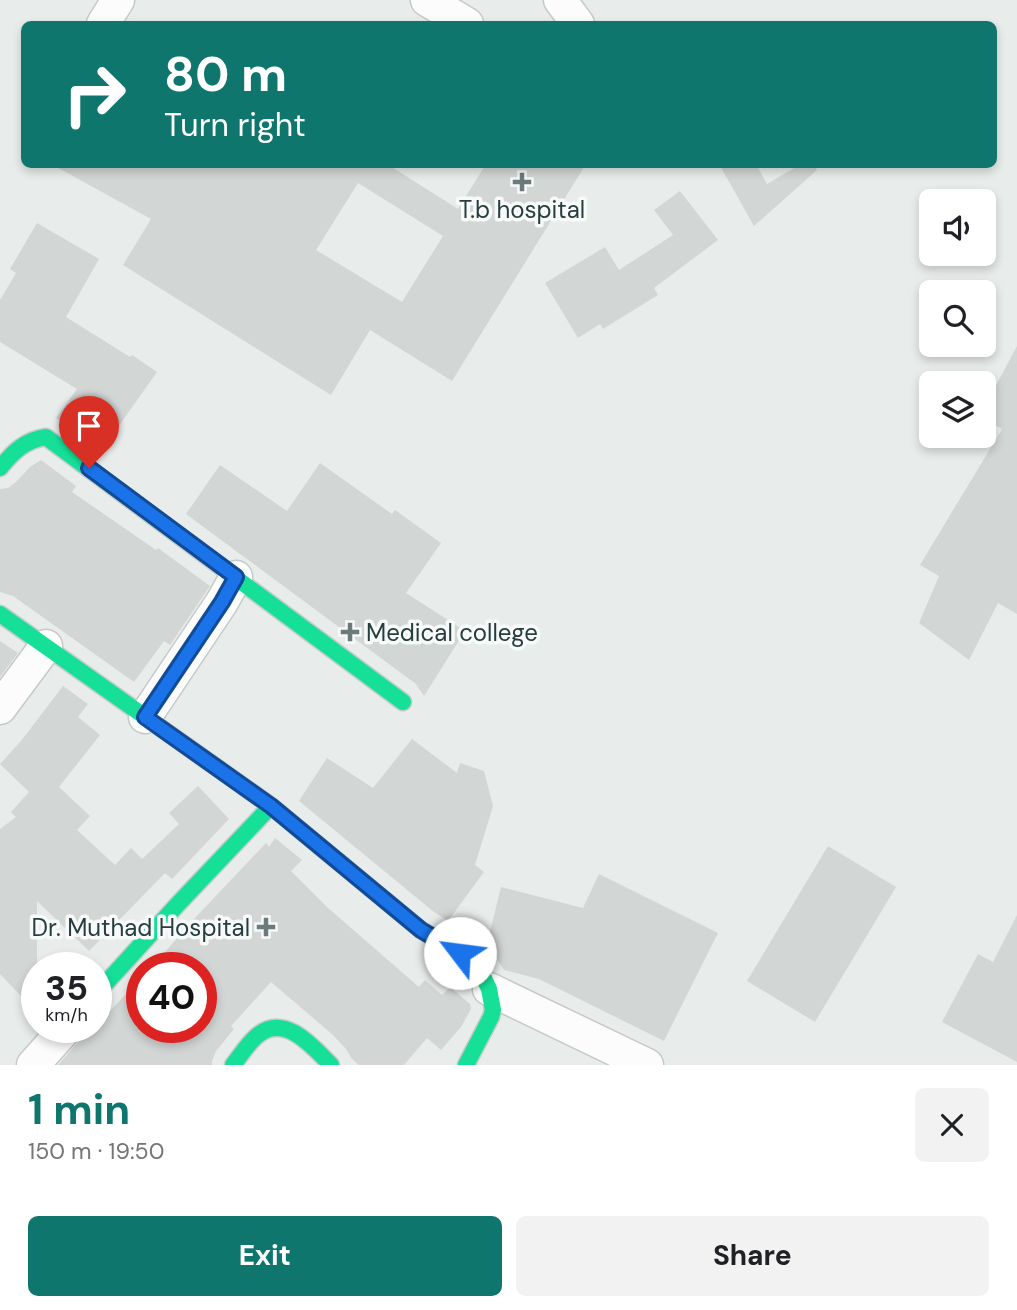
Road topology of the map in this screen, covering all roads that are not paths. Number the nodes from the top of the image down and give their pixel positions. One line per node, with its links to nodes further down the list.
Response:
1 (118, 0): 4 (street)
2 (427, 0): 5 (street)
3 (560, 0): 6 (street)
4 (105, 21)
5 (462, 21)
6 (576, 21)
7 (0, 468): 8 (street)
8 (236, 577): 11 (street); 13 (street)
9 (0, 614): 10 (street)
10 (46, 646): 12 (street); 13 (street)
11 (403, 702)
12 (0, 708)
13 (145, 717): 14 (street)
14 (271, 806): 15 (street); 16 (street)
15 (112, 976)
16 (489, 989): 21 (street); 22 (street)
17 (53, 1043): 18 (street)
18 (33, 1065)
19 (233, 1065): 20 (street)
20 (331, 1065)
21 (466, 1065)
22 (647, 1065)

